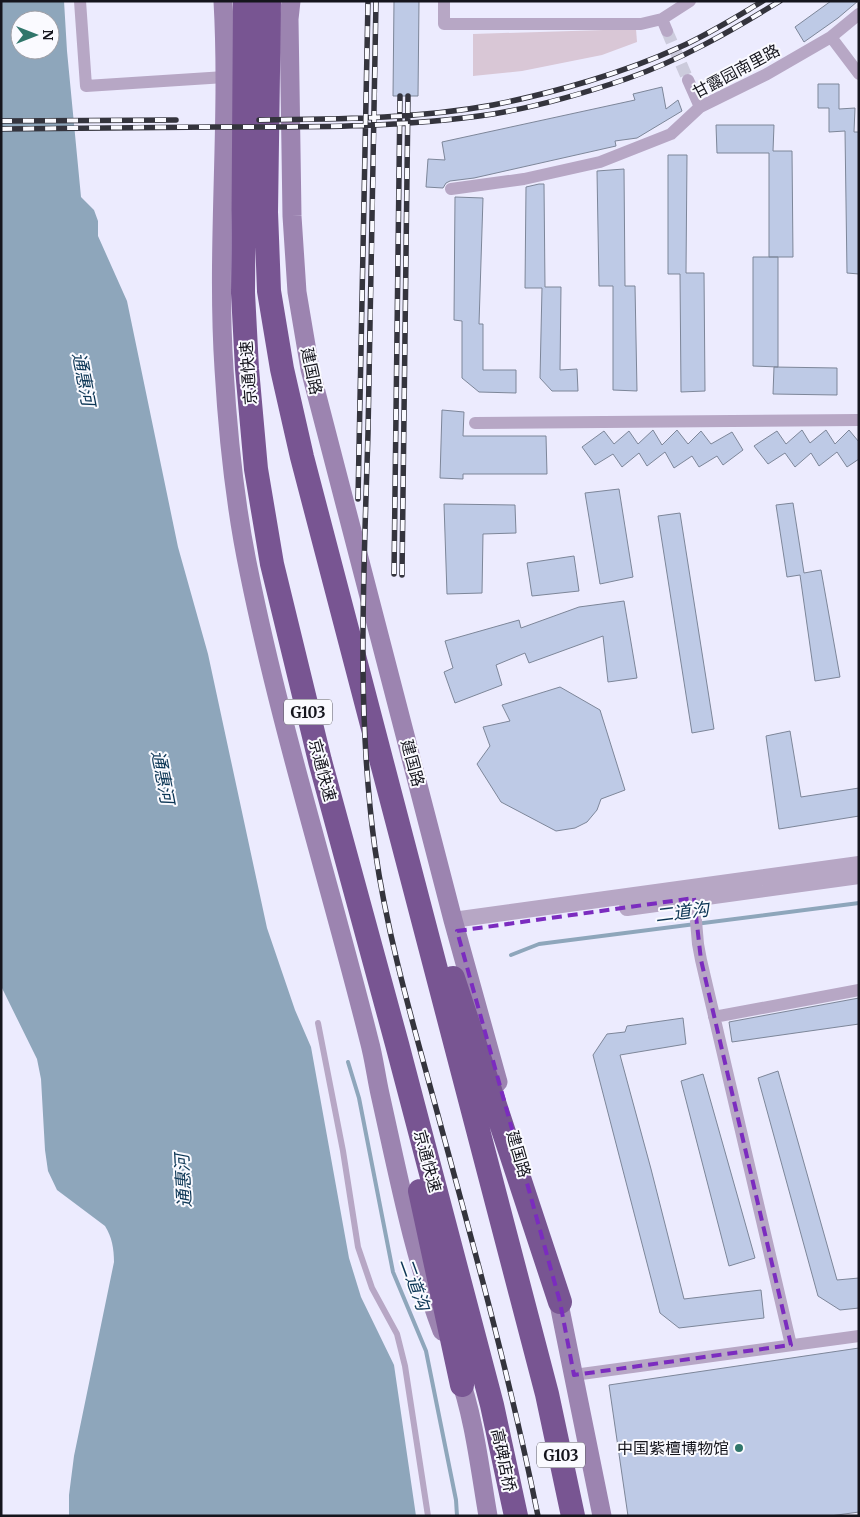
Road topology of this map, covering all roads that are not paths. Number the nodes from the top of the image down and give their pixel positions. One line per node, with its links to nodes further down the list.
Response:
1 (80, 1): 11 (street)
2 (223, 1): 11 (main road)
3 (245, 1): 18 (highway, 京通快速 / G103)
4 (269, 1): 21 (highway, 京通快速 / G103)
5 (290, 1): 23 (main road, 建国路)
6 (444, 1): 7 (street)
7 (690, 1)
8 (859, 14): 9 (street, 甘露园南里路)
9 (831, 37): 10 (street); 13 (street, 甘露园南里路)
10 (859, 74)
11 (225, 77): 17 (main road)
12 (688, 80): 13 (street)
13 (700, 107): 14 (street, 甘露园南里路)
14 (451, 189)
15 (859, 420): 16 (street)
16 (475, 423)
17 (230, 436): 18 (main road); 32 (main road)
18 (272, 564): 27 (highway, 京通快速 / G103)
19 (859, 864): 23 (street)
20 (859, 876): 22 (street)
21 (413, 880): 28 (highway); 37 (highway, 京通快速 / G103)
22 (695, 906): 23 (street); 25 (street)
23 (455, 926): 28 (main road, 建国路)
24 (859, 990): 25 (street)
25 (714, 1017): 30 (street)
26 (318, 1023): 34 (lane)
27 (397, 1044): 32 (highway); 33 (highway, 京通快速 / G103)
28 (560, 1302): 31 (main road, 建国路)
29 (859, 1336): 30 (street)
30 (791, 1345): 31 (street)
31 (574, 1376): 38 (main road, 建国路)
32 (462, 1385): 35 (main road)
33 (492, 1405): 36 (highway, 高碑店桥 / G103)
34 (428, 1516)
35 (488, 1516)
36 (516, 1516)
37 (573, 1516)
38 (602, 1516)

